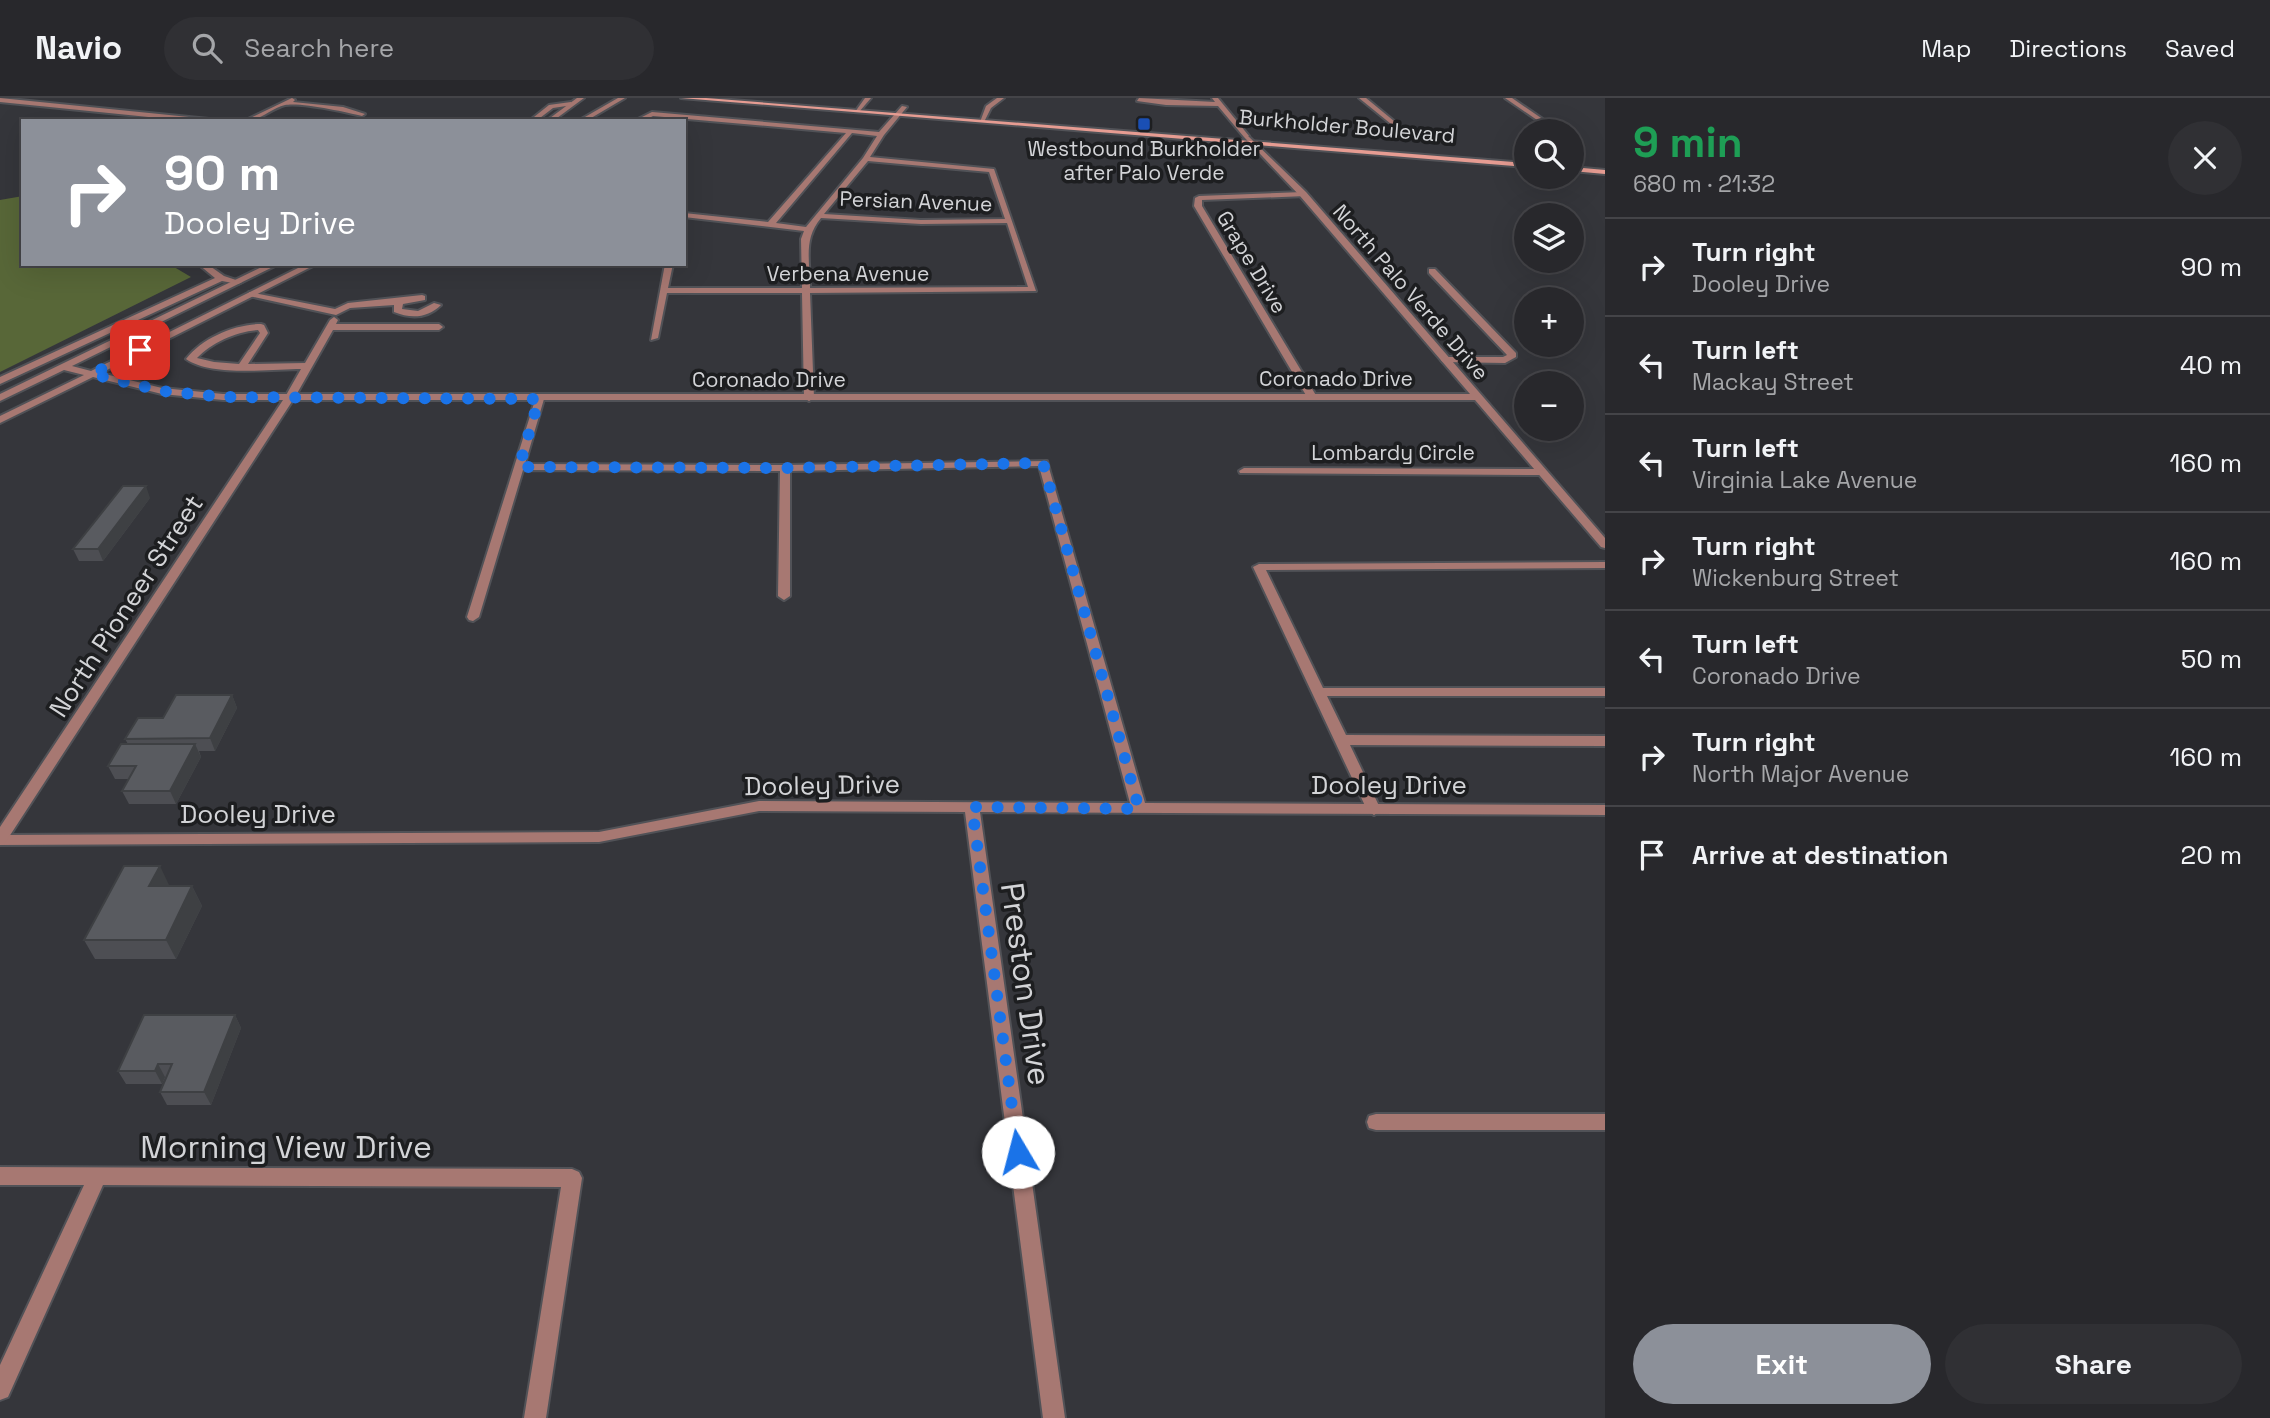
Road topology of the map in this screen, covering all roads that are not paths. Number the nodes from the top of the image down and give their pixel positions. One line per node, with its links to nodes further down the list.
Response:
1 (296, 98): 15 (street)
2 (622, 98): 26 (street)
3 (684, 98): 17 (main road, Burkholder Boulevard)
4 (743, 98): 12 (main road)
5 (788, 98): 12 (main road, Burkholder Boulevard)
6 (1001, 98): 20 (street)
7 (1362, 98): 29 (street)
8 (1508, 98): 28 (street)
9 (0, 100): 21 (street)
10 (575, 100): 23 (street); 24 (street)
11 (1139, 100): 14 (street)
12 (819, 101): 13 (main road, Burkholder Boulevard)
13 (866, 101): 17 (street); 18 (main road, Burkholder Boulevard)
14 (1217, 101): 32 (street, North Palo Verde Drive)
15 (285, 103): 19 (street); 22 (street)
16 (590, 104): 25 (street)
17 (857, 111): 18 (main road, Burkholder Boulevard)
18 (902, 111): 20 (main road, Burkholder Boulevard); 31 (street)
19 (362, 114)
20 (983, 117): 32 (main road, Burkholder Boulevard); 33 (main road, Burkholder Boulevard)
21 (189, 119)
22 (251, 119)
23 (535, 119)
24 (552, 119)
25 (577, 119)
26 (585, 119)
27 (642, 119): 30 (street)
28 (1539, 119)
29 (1398, 127)
30 (850, 132): 31 (street); 45 (street)
31 (881, 134): 35 (street)
32 (1247, 136): 33 (street, North Palo Verde Drive); 34 (main road, Burkholder Boulevard)
33 (1255, 143): 37 (main road, Burkholder Boulevard); 41 (street, North Palo Verde Drive)
34 (1514, 157)
35 (866, 159): 43 (street); 44 (street)
36 (1584, 162): 38 (main road)
37 (1514, 164)
38 (1605, 164)
39 (1584, 170): 40 (main road)
40 (1605, 172)
41 (1303, 194): 70 (street, North Palo Verde Drive); 77 (street, Grape Drive)
42 (686, 215): 45 (street)
43 (822, 216): 44 (street, Persian Avenue); 46 (street)
44 (1009, 222): 56 (street, Verbena Avenue)
45 (771, 224): 46 (street)
46 (808, 229): 56 (street)
47 (205, 266): 52 (street)
48 (271, 266): 53 (street)
49 (309, 266): 54 (street)
50 (669, 266): 55 (street)
51 (1432, 271): 70 (street)
52 (221, 278): 53 (street); 75 (street)
53 (238, 282): 54 (street); 57 (street); 73 (street)
54 (267, 287): 57 (street); 58 (street)
55 (663, 291): 56 (street, Verbena Avenue); 69 (street)
56 (806, 291): 80 (street)
57 (252, 294): 61 (street); 74 (street)
58 (314, 298): 61 (street); 63 (street)
59 (422, 298): 60 (street)
60 (400, 302): 63 (street); 65 (street)
61 (301, 304): 64 (street)
62 (438, 305): 65 (street)
63 (348, 306): 64 (street)
64 (336, 312): 66 (street, North Pioneer Street)
65 (417, 314): 67 (street)
66 (332, 327): 67 (street); 72 (street, North Pioneer Street)
67 (411, 327): 68 (street)
68 (439, 327)
69 (654, 338)
70 (1446, 360): 78 (street, North Palo Verde Drive)
71 (242, 366): 71 (street); 72 (street)
72 (309, 366): 76 (street, North Pioneer Street)
73 (63, 368): 74 (street, Coronado Drive); 79 (street)
74 (92, 374): 76 (street, Coronado Drive); 82 (street)
75 (0, 381)
76 (290, 397): 81 (street, Coronado Drive); 99 (street, North Pioneer Street)
77 (1312, 397): 78 (street, Coronado Drive); 80 (street, Coronado Drive)
78 (1478, 397): 86 (street, North Palo Verde Drive)
79 (0, 398)
80 (809, 398): 81 (street, Coronado Drive)
81 (539, 399): 83 (street)
82 (0, 420)
83 (519, 467): 84 (street); 90 (street)
84 (785, 468): 89 (street); 96 (street)
85 (1244, 471): 86 (street, Lombardy Circle)
86 (1542, 472): 87 (street, North Palo Verde Drive)
87 (1605, 544)
88 (1605, 565): 91 (street)
89 (784, 596)
90 (472, 617)
91 (1318, 692): 92 (street); 93 (street)
92 (1605, 692)
93 (1342, 740): 94 (street); 97 (street)
94 (1605, 741)
95 (972, 807): 96 (street, Dooley Drive); 99 (street, Dooley Drive); 106 (street, Preston Drive)
96 (1139, 809): 97 (street, Dooley Drive)
97 (1374, 810): 98 (street, Dooley Drive)
98 (1605, 810)
99 (0, 839)
100 (1376, 1122): 101 (street)
101 (1605, 1122)
102 (0, 1175): 103 (street, Morning View Drive)
103 (98, 1176): 104 (street); 105 (street, Morning View Drive)
104 (0, 1389)
105 (535, 1418)
106 (1054, 1418)

